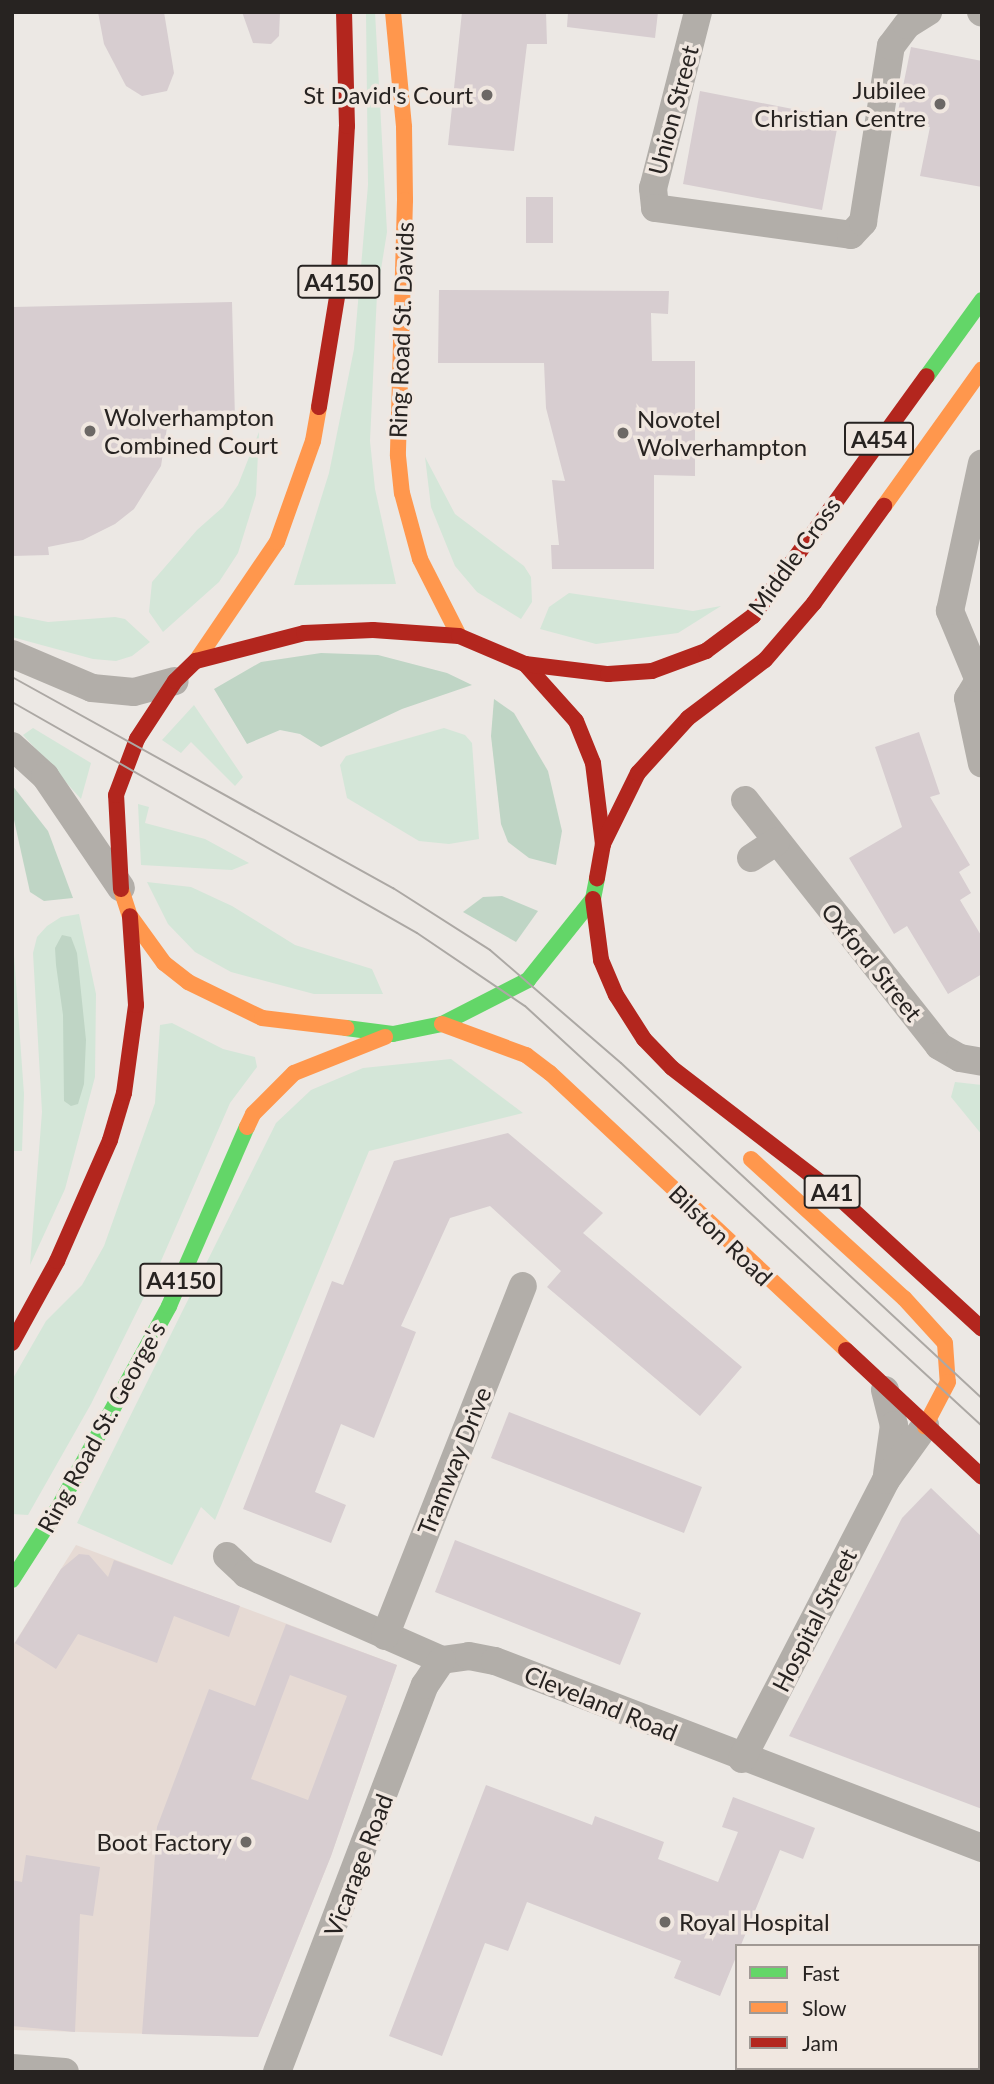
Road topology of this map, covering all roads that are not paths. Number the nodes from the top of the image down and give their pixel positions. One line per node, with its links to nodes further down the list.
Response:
1 (344, 12): 10 (highway, A4150)
2 (393, 12): 8 (highway, Ring Road St. Davids / A4150)
3 (698, 12): 4 (street, Union Street)
4 (928, 12)
5 (982, 300): 11 (highway, Middle Cross / A454)
6 (982, 369): 18 (highway, Middle Cross / A454)
7 (982, 463): 12 (street)
8 (459, 636): 10 (highway, A4150); 11 (highway, A4150)
9 (12, 654): 13 (street)
10 (195, 662): 13 (highway, A4150)
11 (525, 664): 18 (highway, A4150)
12 (980, 676): 15 (street)
13 (175, 681): 20 (highway, A4150)
14 (12, 746): 20 (street)
15 (982, 764)
16 (745, 800): 17 (street, Oxford Street)
17 (776, 842): 19 (street); 25 (street, Oxford Street)
18 (603, 844): 21 (highway, A4150)
19 (751, 858)
20 (121, 888): 22 (highway, A4150)
21 (593, 899): 23 (highway, A4150); 26 (highway, A41)
22 (130, 916): 24 (highway, A4150); 31 (highway, A4150)
23 (442, 1024): 24 (highway, A4150); 32 (highway, Bilston Road)
24 (393, 1034): 37 (highway, Ring Road St. George's / A4150)
25 (982, 1062)
26 (672, 1068): 27 (highway); 30 (highway, A41)
27 (722, 1129)
28 (739, 1146): 33 (highway)
29 (523, 1286): 38 (street, Tramway Drive)
30 (982, 1329)
31 (12, 1343)
32 (885, 1390): 33 (highway, Bilston Road); 35 (street)
33 (925, 1426): 34 (highway, Bilston Road); 35 (street)
34 (982, 1477)
35 (886, 1480): 40 (street, Hospital Street)
36 (227, 1556): 38 (street, Cleveland Road)
37 (12, 1580)
38 (385, 1636): 39 (street, Cleveland Road)
39 (442, 1660): 40 (street, Cleveland Road); 44 (street, Vicarage Road)
40 (742, 1759): 41 (street, Cleveland Road)
41 (982, 1848)
42 (12, 2068): 43 (street)
43 (65, 2072)
44 (277, 2072)

